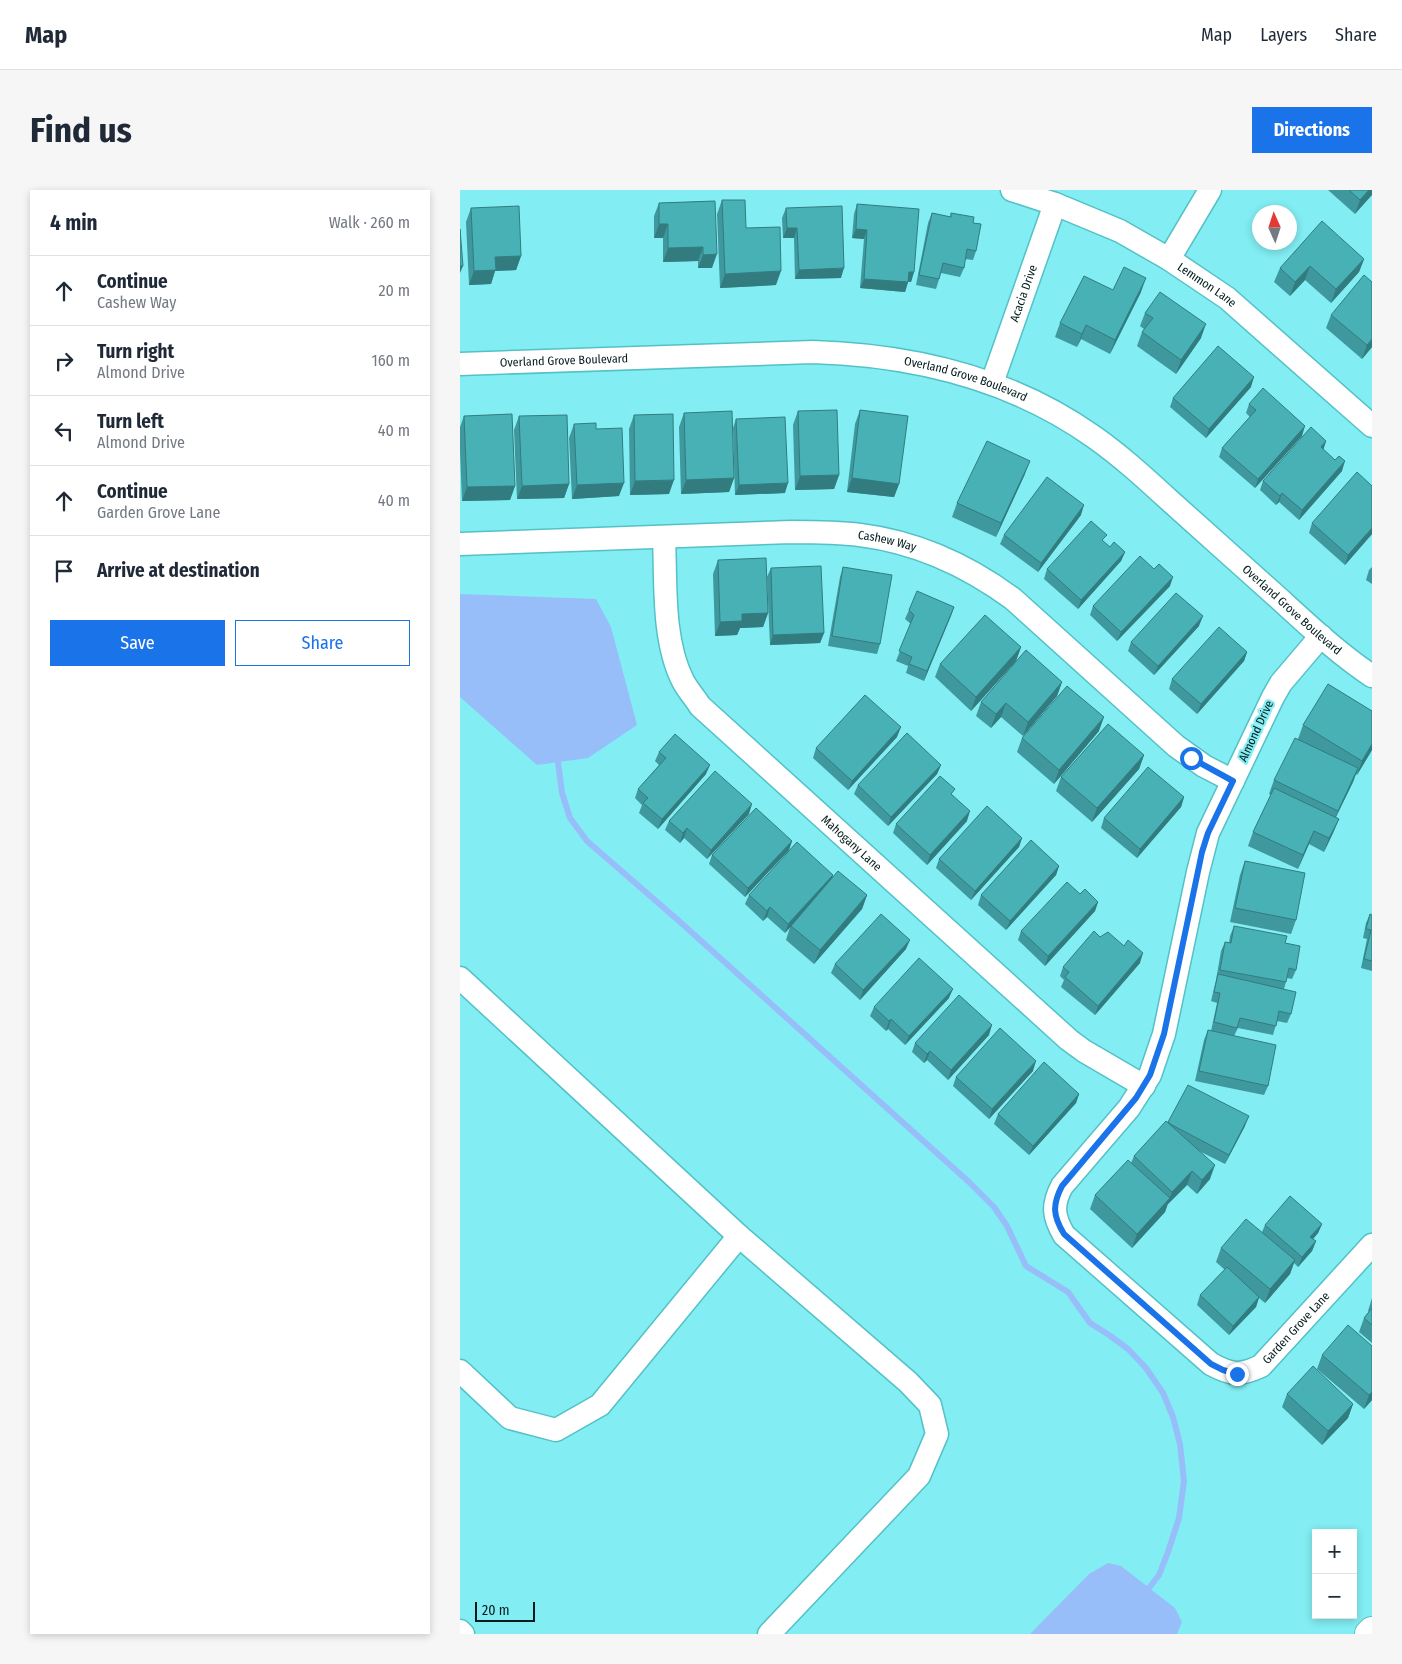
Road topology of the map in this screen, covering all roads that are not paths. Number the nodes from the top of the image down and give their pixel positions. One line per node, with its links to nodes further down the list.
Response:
1 (1012, 190): 3 (street, Lemmon Lane)
2 (1210, 190): 4 (street)
3 (1055, 204): 4 (street, Lemmon Lane); 6 (street, Acacia Drive)
4 (1169, 259): 7 (street, Lemmon Lane)
5 (460, 364): 6 (street, Overland Grove Boulevard)
6 (992, 383): 10 (street, Overland Grove Boulevard)
7 (1372, 426)
8 (664, 537): 9 (street, Cashew Way); 12 (street, Cashew Way); 14 (street, Mahogany Lane)
9 (460, 544)
10 (1321, 636): 11 (street, Overland Grove Boulevard); 12 (street, Almond Drive)
11 (1372, 676)
12 (1233, 781): 14 (street, Almond Drive)
13 (460, 978): 15 (street)
14 (1144, 1086): 17 (street, Almond Drive)
15 (739, 1236): 18 (street); 22 (street)
16 (1372, 1245): 17 (street, Garden Grove Lane)
17 (1139, 1300)
18 (460, 1371)
19 (460, 1631): 21 (street)
20 (1372, 1631): 23 (main road)
21 (463, 1634)
22 (769, 1634)
23 (1369, 1634)

